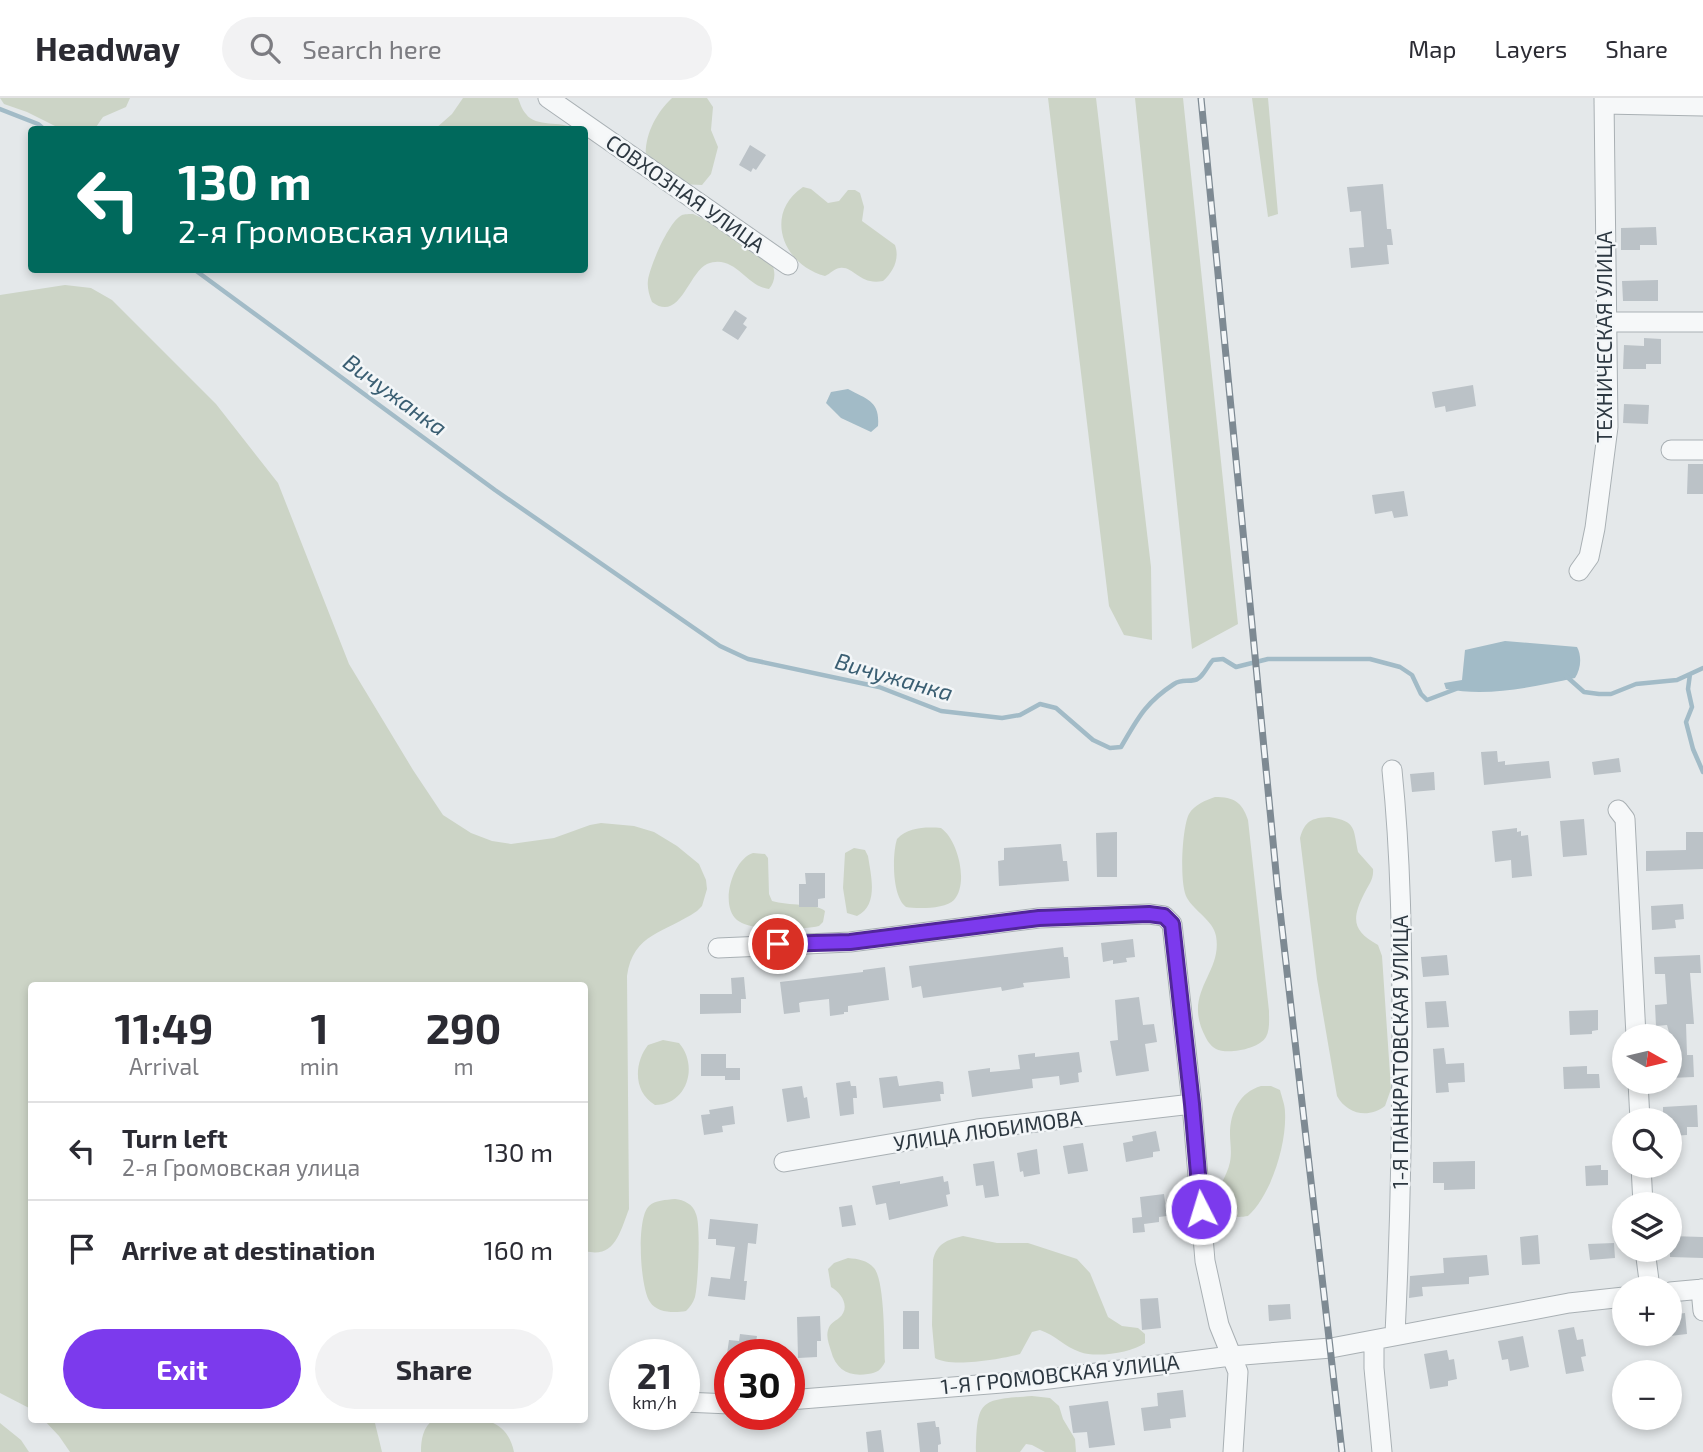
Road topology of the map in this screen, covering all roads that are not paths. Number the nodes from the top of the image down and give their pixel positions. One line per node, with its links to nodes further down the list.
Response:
1 (548, 98): 4 (street, СОВХОЗНАЯ УЛИЦА)
2 (1604, 101): 3 (street); 5 (street, ТЕХНИЧЕСКАЯ УЛИЦА)
3 (1703, 106)
4 (788, 265)
5 (1607, 322): 6 (street); 9 (street, ТЕХНИЧЕСКАЯ УЛИЦА)
6 (1703, 322)
7 (1671, 450): 8 (street)
8 (1703, 450)
9 (1579, 571)
10 (1392, 770): 20 (street, 1-Я ПАНКРАТОВСКАЯ УЛИЦА)
11 (1618, 810): 13 (street)
12 (718, 948): 14 (street)
13 (1635, 1024)
14 (1192, 1104): 15 (street, УЛИЦА ЛЮБИМОВА); 22 (street)
15 (784, 1162)
16 (1702, 1289): 17 (street); 19 (street)
17 (1682, 1291)
18 (1612, 1298): 20 (street, 1-Я ГРОМОВСКАЯ УЛИЦА)
19 (1703, 1311)
20 (1395, 1334): 21 (street, 1-Я ГРОМОВСКАЯ УЛИЦА)
21 (1374, 1340): 22 (street, 1-Я ГРОМОВСКАЯ УЛИЦА); 25 (street)
22 (1231, 1356): 23 (street, 1-Я ГРОМОВСКАЯ УЛИЦА); 24 (street)
23 (805, 1399)
24 (1233, 1452)
25 (1382, 1452)

